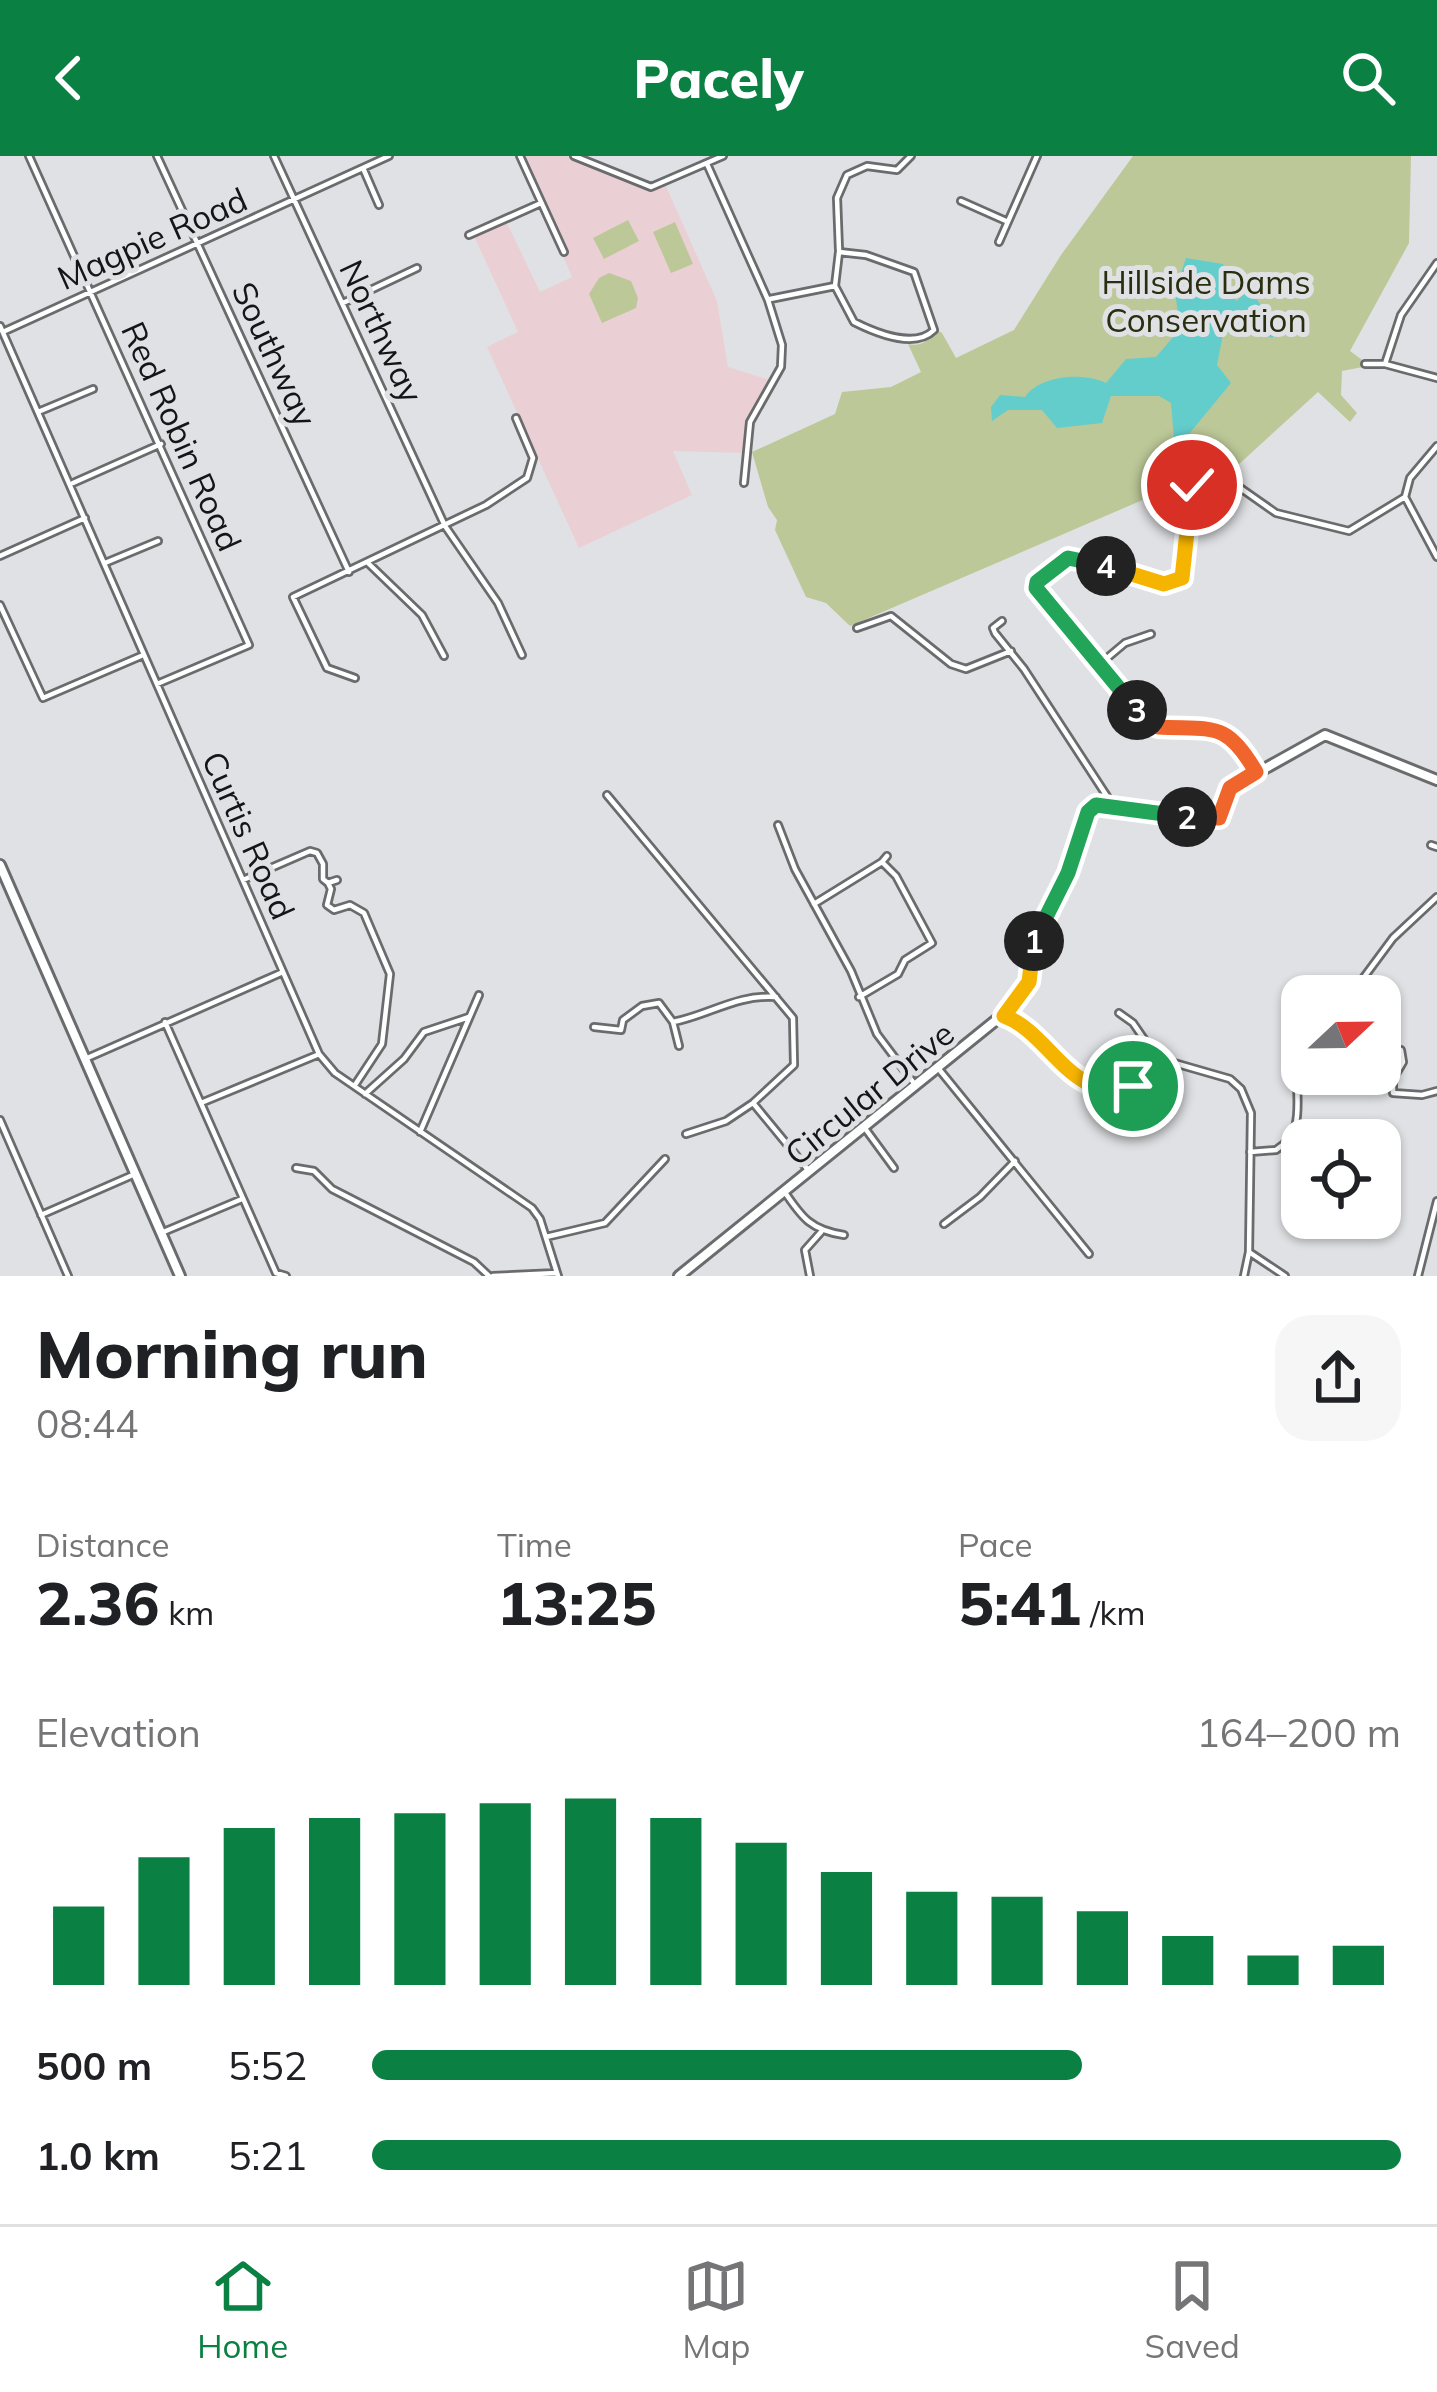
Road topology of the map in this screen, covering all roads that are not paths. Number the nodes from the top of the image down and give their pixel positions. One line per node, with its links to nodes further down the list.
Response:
1 (29, 156): 26 (street, Red Robin Road)
2 (158, 156): 20 (street, Southway)
3 (274, 156): 13 (street, Northway)
4 (365, 156): 12 (street)
5 (389, 156): 12 (street, Magpie Road)
6 (520, 156): 15 (street)
7 (574, 156): 11 (street)
8 (723, 156): 11 (street)
9 (911, 156): 22 (street)
10 (1036, 156): 17 (street)
11 (707, 164): 27 (street)
12 (366, 166): 13 (street, Magpie Road); 16 (street)
13 (295, 200): 20 (street, Magpie Road); 28 (street, Northway)
14 (962, 201): 17 (street)
15 (541, 202): 18 (street); 21 (street)
16 (379, 205)
17 (1006, 221): 19 (street)
18 (469, 235)
19 (999, 242)
20 (198, 244): 26 (street, Magpie Road); 50 (street, Southway)
21 (564, 252)
22 (839, 252): 25 (street); 25 (street)
23 (1437, 263): 31 (street)
24 (417, 268): 28 (street)
25 (836, 286): 27 (street)
26 (92, 292): 29 (street, Magpie Road); 36 (street, Red Robin Road)
27 (768, 300): 38 (street)
28 (343, 303): 44 (street, Northway)
29 (1, 330): 34 (street, Curtis Road)
30 (1365, 364): 31 (street)
31 (1385, 364): 32 (street)
32 (1437, 378)
33 (93, 388): 34 (street)
34 (38, 412): 39 (street, Curtis Road)
35 (516, 418): 44 (street)
36 (161, 444): 39 (street); 61 (street, Red Robin Road)
37 (1437, 446): 41 (street)
38 (744, 483)
39 (70, 484): 42 (street, Curtis Road)
40 (1216, 486): 41 (street); 43 (street); 59 (street)
41 (1406, 497): 47 (street)
42 (85, 518): 46 (street); 48 (street, Curtis Road)
43 (1211, 522)
44 (446, 526): 49 (street); 57 (street, Northway)
45 (158, 541): 48 (street)
46 (0, 556)
47 (1437, 557)
48 (105, 563): 56 (street, Curtis Road)
49 (368, 563): 50 (street); 58 (street)
50 (349, 572): 60 (street)
51 (0, 605): 56 (street)
52 (1002, 621): 55 (street)
53 (857, 628): 55 (street)
54 (1151, 634): 59 (street)
55 (1011, 650): 65 (street)
56 (143, 655): 61 (street, Curtis Road)
57 (522, 655)
58 (444, 656)
59 (1099, 665): 62 (street)
60 (355, 678)
61 (157, 684): 68 (street, Curtis Road)
62 (1256, 772): 63 (street); 65 (street)
63 (1437, 780)
64 (607, 796): 74 (street)
65 (1114, 807): 77 (street, Circular Drive)
66 (778, 825): 70 (street)
67 (0, 865): 86 (street)
68 (243, 880): 71 (street, Curtis Road); 89 (street)
69 (1437, 897): 72 (street)
70 (814, 904): 75 (street); 75 (street)
71 (283, 972): 79 (street); 84 (street, Curtis Road)
72 (1365, 975)
73 (479, 994): 78 (street)
74 (776, 997): 80 (street); 96 (street)
75 (859, 997): 90 (street)
76 (1119, 1013): 85 (street)
77 (1004, 1016): 85 (street); 88 (street, Circular Drive)
78 (469, 1017): 92 (street); 99 (street)
79 (165, 1022): 86 (street); 95 (street)
80 (673, 1022): 81 (street); 82 (street)
81 (594, 1028)
82 (679, 1046)
83 (1401, 1050): 87 (street)
84 (319, 1054): 89 (street, Curtis Road); 95 (street)
85 (1157, 1058): 102 (street)
86 (85, 1059): 109 (street)
87 (1401, 1065)
88 (938, 1068): 90 (street, Circular Drive); 105 (street)
89 (354, 1086): 92 (street, Curtis Road)
90 (916, 1086): 98 (street, Circular Drive)
91 (1437, 1091): 93 (street)
92 (365, 1094): 99 (street, Curtis Road)
93 (1401, 1094)
94 (1298, 1095): 102 (street)
95 (201, 1103): 111 (street)
96 (753, 1103): 100 (street); 108 (street)
97 (0, 1120): 101 (street)
98 (864, 1127): 107 (street); 108 (street, Circular Drive)
99 (420, 1132): 118 (street, Curtis Road)
100 (686, 1134)
101 (14, 1152): 103 (street); 113 (street)
102 (1250, 1152): 119 (street)
103 (0, 1158)
104 (664, 1159): 118 (street)
105 (1015, 1161): 114 (street); 120 (street)
106 (296, 1168): 125 (street)
107 (894, 1168)
108 (809, 1171): 110 (street, Circular Drive)
109 (135, 1174): 113 (street); 116 (street)
110 (784, 1191): 115 (street); 126 (street, Circular Drive)
111 (242, 1198): 116 (street); 124 (street)
112 (1437, 1201): 130 (street)
113 (41, 1215): 122 (street)
114 (944, 1225)
115 (821, 1232): 117 (street); 127 (street)
116 (161, 1233): 123 (street)
117 (844, 1235)
118 (546, 1238): 121 (street, Curtis Road)
119 (1250, 1252): 128 (street); 129 (street)
120 (1090, 1254)
121 (558, 1275): 125 (street)
122 (68, 1276)
123 (180, 1276)
124 (286, 1276)
125 (491, 1276)
126 (679, 1276)
127 (810, 1276)
128 (1244, 1276)
129 (1285, 1276)
130 (1418, 1276)

